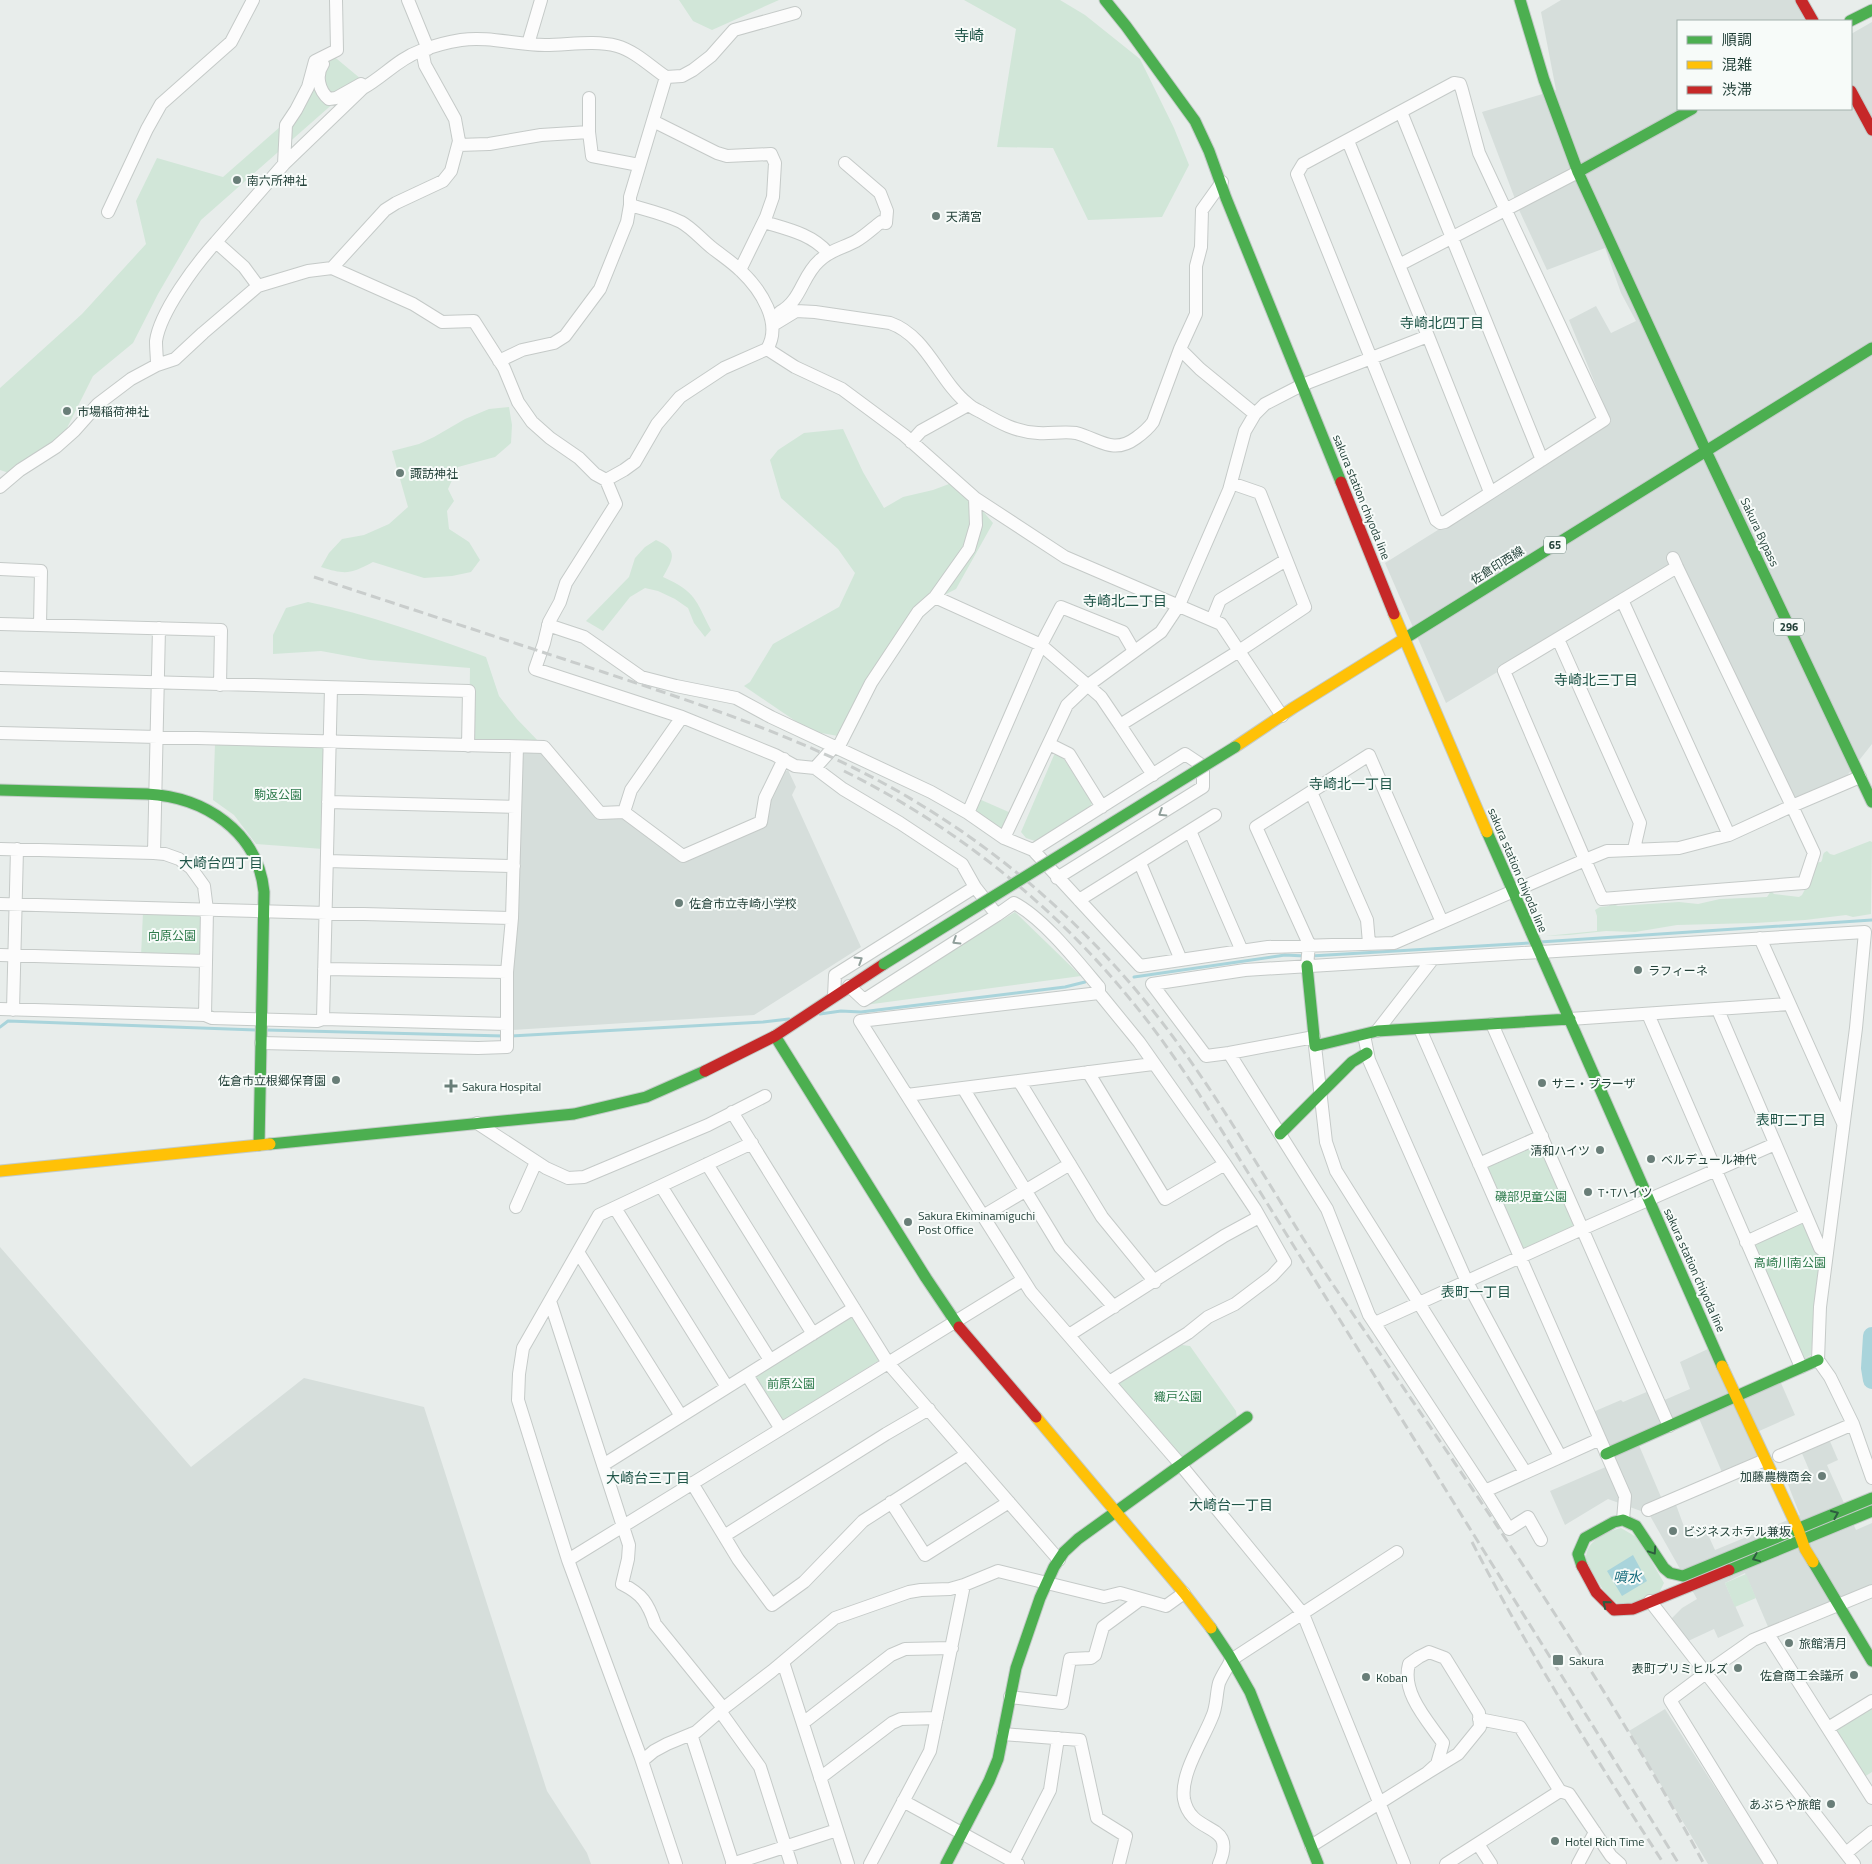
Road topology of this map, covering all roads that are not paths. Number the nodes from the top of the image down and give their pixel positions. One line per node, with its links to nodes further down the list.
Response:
1 (253, 0): 33 (street)
2 (336, 0): 14 (street)
3 (408, 0): 13 (street)
4 (541, 0): 12 (street)
5 (1105, 0): 30 (main road, sakura station chiyoda line)
6 (1520, 0): 29 (main road, Sakura Bypass)
7 (1801, 0): 10 (main road)
8 (1872, 10): 11 (main road)
9 (795, 13): 16 (street)
10 (1812, 20)
11 (1852, 20)
12 (528, 44): 13 (street); 16 (street)
13 (425, 49): 15 (street); 25 (street)
14 (334, 51): 15 (street); 27 (street)
15 (384, 72): 27 (street)
16 (666, 77): 21 (street)
17 (1852, 93): 22 (main road)
18 (589, 98): 23 (street)
19 (1690, 110): 29 (main road)
20 (1401, 112): 24 (street); 32 (street); 35 (street)
21 (653, 121): 28 (street); 34 (street)
22 (1872, 130)
23 (589, 132): 25 (street); 28 (street)
24 (1348, 141): 38 (street); 47 (street)
25 (458, 145): 39 (street)
26 (845, 163): 37 (street)
27 (284, 164): 36 (street)
28 (639, 165): 31 (street)
29 (1578, 172): 32 (street); 54 (main road, Sakura Bypass)
30 (1222, 182): 46 (street); 50 (main road, sakura station chiyoda line)
31 (630, 206): 40 (street); 48 (street)
32 (1505, 208): 35 (street); 55 (street)
33 (108, 212)
34 (764, 222): 37 (street); 40 (street)
35 (1452, 237): 38 (street); 55 (street)
36 (216, 242): 41 (street); 49 (street)
37 (828, 253): 42 (street)
38 (1399, 265): 43 (street)
39 (332, 268): 41 (street); 48 (street)
40 (740, 270): 42 (street)
41 (258, 286): 49 (street)
42 (772, 321): 45 (street); 51 (street)
43 (1428, 336): 47 (street); 59 (street)
44 (1872, 348): 54 (main road)
45 (767, 349): 53 (street); 56 (street)
46 (1180, 349): 51 (street); 52 (street)
47 (1370, 358): 50 (street); 59 (street)
48 (499, 361): 56 (street)
49 (157, 365): 58 (street)
50 (1302, 385): 52 (street); 72 (main road, sakura station chiyoda line)
51 (968, 405): 53 (street)
52 (1255, 414): 57 (street)
53 (911, 442): 60 (street)
54 (1706, 451): 72 (main road, 佐倉印西線 / 65); 95 (main road, Sakura Bypass / 296)
55 (1542, 460): 59 (street)
56 (606, 480): 69 (street)
57 (1231, 483): 61 (street); 65 (street)
58 (0, 487)
59 (1490, 492)
60 (975, 498): 63 (street); 65 (street)
61 (1286, 560): 66 (street); 75 (street)
62 (0, 569): 68 (street)
63 (935, 597): 73 (street); 90 (street)
64 (1622, 600): 71 (street); 101 (street); 108 (street)
65 (1178, 605): 66 (street); 74 (street)
66 (1212, 620): 75 (street)
67 (0, 624): 68 (street)
68 (40, 625): 70 (street)
69 (548, 625): 82 (street); 90 (street)
70 (159, 628): 77 (street); 78 (street)
71 (1558, 638): 110 (street); 115 (street)
72 (1404, 639): 81 (main road, 佐倉印西線); 121 (main road, sakura station chiyoda line)
73 (1041, 646): 74 (street); 79 (street); 105 (street)
74 (1134, 651): 79 (street)
75 (1239, 651): 81 (street); 83 (street)
76 (0, 678): 77 (street)
77 (158, 683): 78 (street); 85 (street)
78 (220, 684): 80 (street)
79 (1087, 686): 83 (street); 87 (street)
80 (331, 688): 86 (street); 88 (street)
81 (1282, 716): 92 (main road, 佐倉印西線, bridge)
82 (682, 717): 91 (street); 104 (street)
83 (1120, 725): 94 (street)
84 (0, 733): 85 (street)
85 (156, 737): 86 (street); 98 (street)
86 (330, 742): 88 (street); 99 (street)
87 (1048, 744): 103 (street); 109 (street)
88 (468, 746): 89 (street)
89 (516, 747): 102 (street); 104 (street)
90 (836, 747): 93 (street); 105 (street)
91 (784, 759): 93 (street); 104 (street)
92 (1203, 766): 94 (street); 119 (street, one-way to 119); 144 (main road, 佐倉印西線, bridge)
93 (815, 768): 120 (street)
94 (1153, 775): 103 (street)
95 (1860, 777): 100 (main road, Sakura Bypass / 296); 101 (street)
96 (0, 790): 98 (main road)
97 (1311, 792): 130 (street); 132 (street); 133 (street)
98 (155, 795): 114 (street); 126 (main road)
99 (328, 802): 102 (street); 116 (street)
100 (1872, 802)
101 (1792, 806): 108 (street); 115 (street)
102 (515, 807): 118 (street)
103 (1102, 807): 113 (street)
104 (624, 812)
105 (968, 813): 109 (street)
106 (1215, 814): 107 (street)
107 (1190, 831): 117 (street); 134 (street)
108 (1730, 835): 110 (street)
109 (1004, 838): 113 (street)
110 (1634, 848): 115 (street)
111 (0, 849): 112 (street)
112 (17, 849): 114 (street); 124 (street)
113 (1033, 850): 119 (street)
114 (154, 853): 125 (street)
115 (1585, 860): 121 (street)
116 (327, 861): 118 (street); 127 (street)
117 (1140, 863): 122 (street); 138 (street)
118 (514, 866): 129 (street)
119 (1057, 878): 122 (street)
120 (975, 887): 128 (street); 146 (street, one-way to 120)
121 (1512, 890): 130 (street); 135 (main road, sakura station chiyoda line)
122 (1079, 900): 138 (street)
123 (0, 904): 124 (street)
124 (16, 904): 125 (street); 137 (street)
125 (207, 910): 126 (street); 140 (street)
126 (264, 911): 127 (street); 153 (main road)
127 (326, 913): 129 (street); 142 (street)
128 (997, 915): 144 (street, one-way to 144); 145 (street)
129 (512, 918): 143 (street)
130 (1442, 922): 132 (street)
131 (1760, 938): 135 (street); 147 (street); 175 (street)
132 (1368, 943): 133 (street)
133 (1309, 944): 134 (street); 141 (street)
134 (1242, 951): 138 (street)
135 (1539, 952): 139 (street); 155 (main road, sakura station chiyoda line)
136 (0, 955): 137 (street)
137 (14, 955): 140 (street); 149 (street)
138 (1181, 960)
139 (1432, 960): 141 (street); 159 (street)
140 (206, 961): 152 (street)
141 (1308, 966): 162 (main road); 164 (street)
142 (324, 969): 143 (street); 154 (street)
143 (507, 972): 156 (street)
144 (849, 986): 146 (main road, 佐倉印西線)
145 (1098, 993): 166 (street); 171 (street)
146 (834, 996): 161 (main road, 佐倉印西線)
147 (1789, 1004): 150 (street); 175 (street)
148 (0, 1009): 149 (street)
149 (13, 1010): 152 (street)
150 (1718, 1010): 151 (street); 179 (street)
151 (1648, 1014): 155 (street); 187 (street)
152 (205, 1015): 153 (street)
153 (262, 1020): 154 (street); 163 (main road)
154 (323, 1020): 156 (street)
155 (1570, 1020): 157 (main road); 190 (main road, sakura station chiyoda line)
156 (507, 1024): 163 (street)
157 (1492, 1024): 158 (main road); 177 (street)
158 (1420, 1029): 159 (main road); 185 (street)
159 (1377, 1032): 160 (main road)
160 (1364, 1035): 162 (main road); 165 (street)
161 (775, 1036): 174 (main road, 佐倉印西線); 208 (main road)
162 (1315, 1042): 164 (street); 170 (street)
163 (261, 1043): 180 (main road)
164 (1229, 1053): 176 (street)
165 (1367, 1053): 170 (main road); 203 (street)
166 (1153, 1064): 167 (street); 184 (street)
167 (1088, 1072): 168 (street); 184 (street)
168 (1019, 1081): 169 (street); 183 (street)
169 (963, 1088): 171 (street); 189 (street)
170 (1320, 1093): 176 (main road); 205 (street)
171 (907, 1095): 194 (street)
172 (766, 1096): 173 (street)
173 (732, 1112): 178 (street); 181 (street)
174 (477, 1123): 180 (main road, 佐倉印西線); 181 (street)
175 (1843, 1124): 199 (street)
176 (1280, 1134): 209 (street)
177 (1542, 1136): 185 (street); 196 (street)
178 (752, 1143): 182 (street); 207 (street)
179 (1775, 1144): 187 (street); 193 (street)
180 (259, 1145): 186 (main road, 佐倉印西線)
181 (536, 1162): 191 (street)
182 (707, 1164): 188 (street); 210 (street)
183 (1070, 1164): 189 (street); 202 (street)
184 (1225, 1164): 195 (street)
185 (1479, 1164): 200 (street)
186 (0, 1171)
187 (1715, 1171): 190 (street); 197 (street)
188 (661, 1186): 192 (street); 212 (street)
189 (1026, 1191): 194 (street); 206 (street)
190 (1649, 1200): 196 (street); 219 (main road, sakura station chiyoda line)
191 (516, 1207)
192 (615, 1208): 198 (street); 218 (street)
193 (1805, 1215): 197 (street); 199 (street)
194 (983, 1216): 201 (street)
195 (1259, 1218): 202 (street); 217 (street)
196 (1582, 1229): 200 (street); 224 (street)
197 (1746, 1242): 215 (street)
198 (578, 1252): 204 (street); 221 (street)
199 (1826, 1253): 213 (street)
200 (1520, 1257): 203 (street); 226 (street)
201 (1023, 1280): 208 (street); 211 (street)
202 (1154, 1282): 206 (street)
203 (1467, 1282): 205 (street); 229 (street)
204 (550, 1300): 233 (street); 250 (street)
205 (1419, 1303): 209 (street); 234 (street)
206 (1114, 1307): 211 (street)
207 (854, 1308): 210 (street); 214 (street)
208 (955, 1322): 214 (street); 242 (main road)
209 (1375, 1323): 237 (street)
210 (813, 1334): 212 (street)
211 (1069, 1335): 217 (street)
212 (770, 1360): 216 (street)
213 (1818, 1360): 215 (main road); 223 (street)
214 (888, 1363): 220 (street); 225 (street)
215 (1801, 1367): 219 (main road)
216 (748, 1375): 218 (street); 225 (street)
217 (1109, 1382): 232 (street)
218 (727, 1387): 221 (street)
219 (1735, 1396): 224 (main road); 231 (main road, sakura station chiyoda line)
220 (929, 1409): 227 (street); 247 (street)
221 (681, 1416): 233 (street)
222 (1247, 1416): 232 (main road)
223 (1853, 1424): 230 (street); 235 (street)
224 (1669, 1426): 228 (main road)
225 (781, 1429): 236 (street)
226 (1600, 1439): 228 (street); 229 (street)
227 (967, 1454): 239 (street); 240 (street)
228 (1606, 1454): 244 (street)
229 (1560, 1456): 234 (street)
230 (1779, 1456)
231 (1765, 1460): 241 (street); 246 (main road, sakura station chiyoda line)
232 (1180, 1464): 242 (main road); 259 (street)
233 (603, 1465): 245 (street)
234 (1525, 1472): 237 (street)
235 (1872, 1478)
236 (692, 1483): 245 (street); 247 (street)
237 (1485, 1491): 248 (street)
238 (1872, 1498): 246 (main road, one-way to 238)
239 (891, 1502): 240 (street); 247 (street)
240 (1009, 1502): 251 (street)
241 (1648, 1510)
242 (1115, 1511): 251 (main road); 255 (main road)
243 (1872, 1511): 246 (main road)
244 (1623, 1520): 246 (main road, one-way to 246); 257 (main road, one-way to 244)
245 (622, 1526): 250 (street); 268 (street)
246 (1799, 1534): 257 (main road, one-way to 257); 258 (main road, sakura station chiyoda line)
247 (724, 1536)
248 (1540, 1540)
249 (1397, 1552): 259 (street)
250 (568, 1560): 276 (street)
251 (1059, 1560): 252 (main road)
252 (1046, 1584): 253 (street); 256 (street); 266 (main road)
253 (964, 1586): 261 (street); 264 (street)
254 (1872, 1591): 258 (street)
255 (1184, 1593): 256 (street); 262 (main road)
256 (1141, 1600): 266 (street)
257 (1650, 1601): 265 (street)
258 (1838, 1604): 260 (street); 263 (main road, sakura station chiyoda line)
259 (1303, 1614): 262 (street); 282 (street)
260 (1768, 1634): 265 (street); 272 (street)
261 (952, 1648): 269 (street); 271 (street)
262 (1231, 1660): 288 (main road); 299 (street)
263 (1872, 1661)
264 (784, 1662): 268 (street); 271 (street)
265 (1706, 1673): 290 (street); 306 (street)
266 (1010, 1696): 274 (main road)
267 (1872, 1701): 272 (street)
268 (722, 1710): 273 (street); 289 (street)
269 (937, 1718): 278 (street); 281 (street)
270 (1479, 1719): 277 (street); 277 (street); 279 (street)
271 (803, 1723): 278 (street)
272 (1828, 1728): 280 (street)
273 (691, 1734): 276 (street); 293 (street)
274 (1003, 1734): 275 (street); 286 (main road)
275 (1058, 1738): 291 (street); 298 (street)
276 (642, 1761): 292 (street)
277 (1427, 1773): 282 (street)
278 (820, 1778): 283 (street)
279 (1560, 1791): 284 (street); 287 (street)
280 (1872, 1798)
281 (903, 1801): 286 (street); 296 (street)
282 (1379, 1803): 288 (street); 301 (street)
283 (837, 1830): 289 (street); 295 (street)
284 (1595, 1832): 304 (street); 305 (street)
285 (1872, 1832): 290 (street)
286 (962, 1833): 291 (street); 297 (main road)
287 (1478, 1844): 302 (street); 303 (street)
288 (1311, 1846): 300 (main road)
289 (785, 1847): 293 (street); 294 (street)
290 (1846, 1853): 307 (street)
291 (1014, 1863)
292 (676, 1864)
293 (733, 1864)
294 (791, 1864)
295 (848, 1864)
296 (870, 1864)
297 (946, 1864)
298 (1119, 1864)
299 (1219, 1864)
300 (1318, 1864)
301 (1404, 1864)
302 (1446, 1864)
303 (1491, 1864)
304 (1578, 1864)
305 (1620, 1864)
306 (1771, 1864)
307 (1854, 1864)

